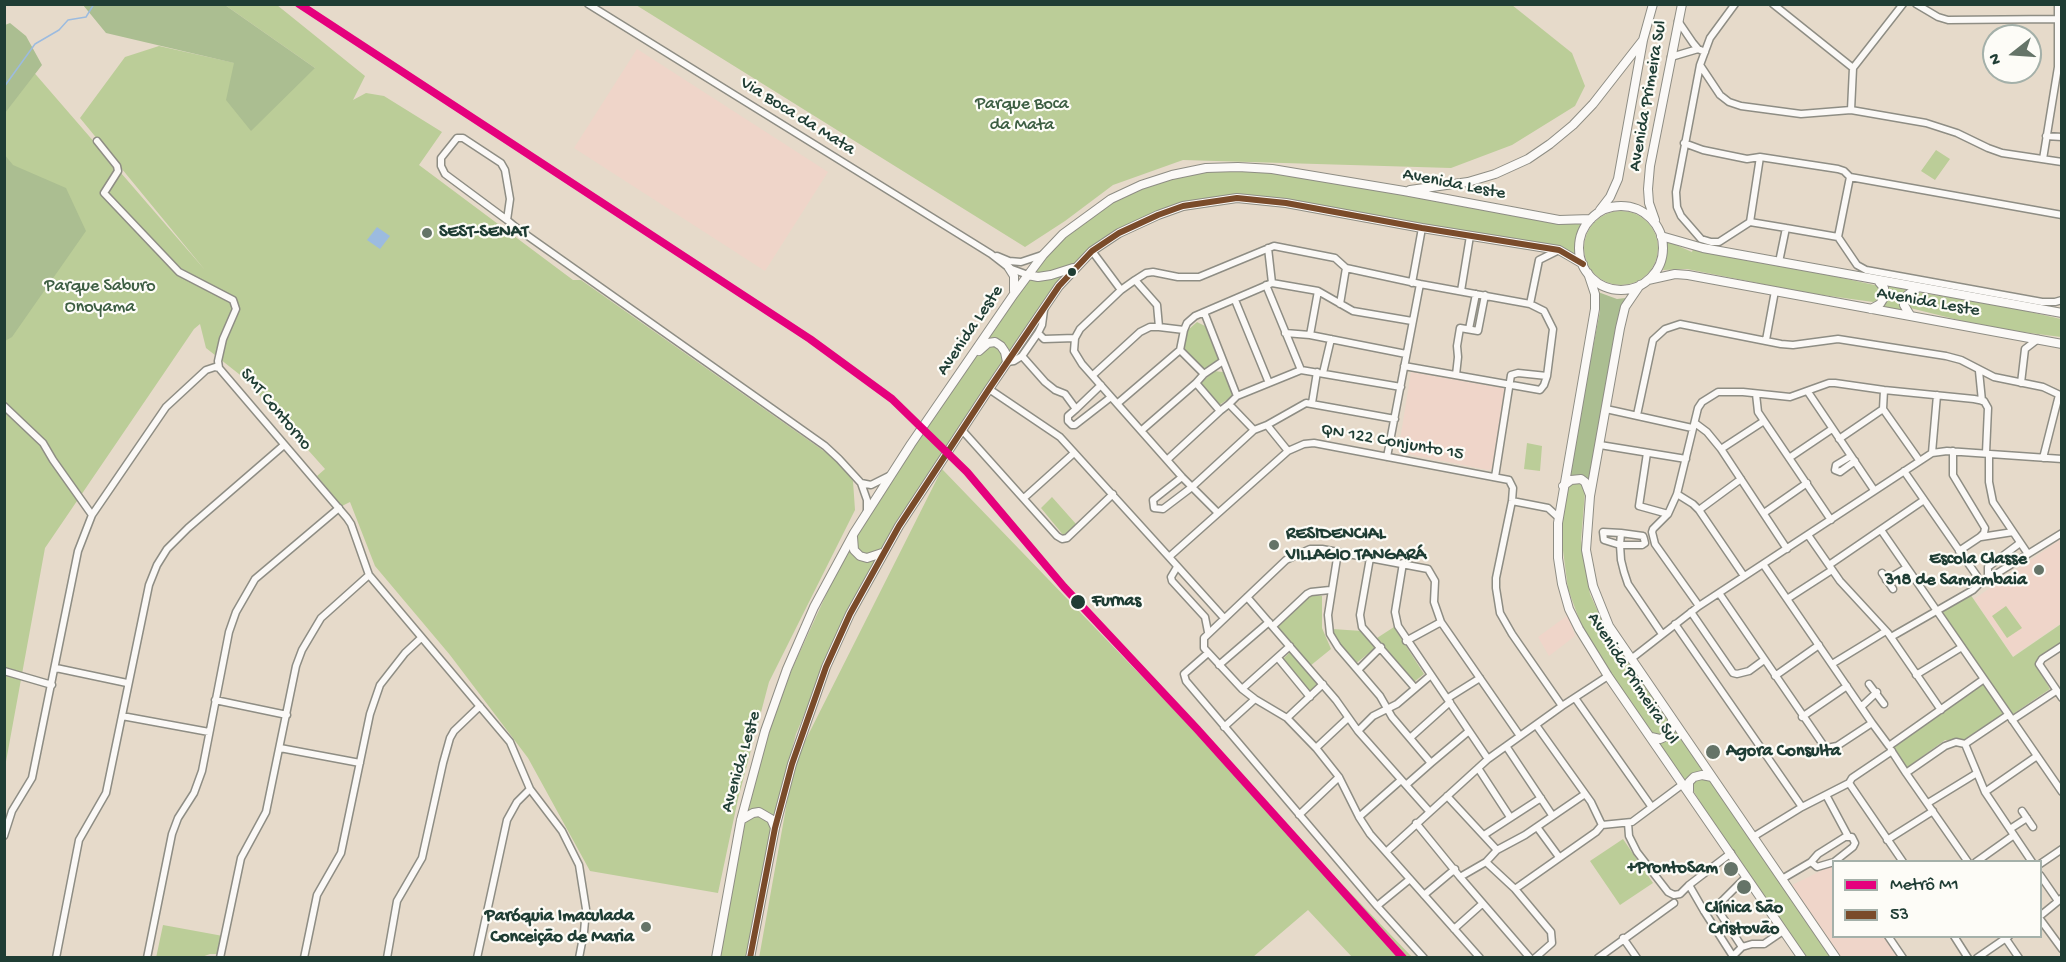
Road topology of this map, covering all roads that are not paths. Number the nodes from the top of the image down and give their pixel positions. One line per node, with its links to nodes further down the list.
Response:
1 (588, 4): 43 (street, Via Boca da Mata)
2 (1653, 4): 11 (main road, Avenida Primeira Sul)
3 (1682, 4): 10 (main road, Avenida Primeira Sul)
4 (1736, 4): 12 (street)
5 (1773, 4): 16 (street)
6 (1903, 4): 16 (street)
7 (1916, 4): 9 (street)
8 (2058, 4): 9 (street)
9 (2058, 19): 15 (street)
10 (1678, 21): 12 (street); 13 (main road, Avenida Primeira Sul)
11 (1643, 40): 28 (main road); 29 (main road, Avenida Primeira Sul)
12 (1701, 50): 13 (street); 14 (street)
13 (1671, 57): 34 (main road, Avenida Primeira Sul)
14 (1700, 65): 17 (street); 21 (street)
15 (2060, 67): 18 (street)
16 (1853, 68): 17 (street)
17 (1851, 110): 25 (street)
18 (2046, 136): 19 (street); 25 (street)
19 (2061, 137)
20 (97, 141): 94 (street)
21 (1684, 143): 22 (street); 24 (street)
22 (1695, 149): 23 (street); 24 (street)
23 (1760, 157): 27 (street); 33 (street)
24 (1682, 158): 33 (street)
25 (2043, 159): 26 (street)
26 (2061, 162)
27 (1850, 177): 30 (street); 39 (street)
28 (1404, 191): 31 (main road, Avenida Leste); 44 (main road, Avenida Leste)
29 (1598, 213): 31 (main road); 34 (main road)
30 (2061, 215)
31 (1591, 219): 46 (main road)
32 (507, 220): 32 (street); 156 (street)
33 (1750, 222): 36 (street)
34 (1657, 227): 38 (main road)
35 (1422, 228): 37 (main road); 42 (main road); 55 (street)
36 (1786, 228): 39 (street); 45 (street)
37 (1470, 236): 41 (main road); 61 (street)
38 (1661, 236): 45 (main road, Avenida Leste); 53 (main road)
39 (1838, 237): 67 (street)
40 (1268, 248): 49 (street); 52 (street); 56 (street)
41 (1559, 250): 46 (main road); 69 (street)
42 (1092, 251): 47 (main road); 59 (street)
43 (991, 254): 44 (street, Via Boca da Mata); 48 (street, Via Boca da Mata)
44 (1043, 255): 51 (main road, Avenida Leste)
45 (1779, 262): 54 (main road, Avenida Leste)
46 (1583, 264): 50 (main road)
47 (1075, 267): 51 (main road); 70 (main road)
48 (1009, 268): 51 (street, Via Boca da Mata); 63 (main road)
49 (1346, 268): 55 (street); 68 (street)
50 (1588, 273): 57 (main road); 158 (main road, Avenida Primeira Sul)
51 (1028, 275): 63 (main road, Avenida Leste)
52 (1135, 280): 59 (street); 76 (street)
53 (1648, 280): 57 (main road); 62 (main road, Avenida Leste)
54 (1879, 282): 58 (main road, Avenida Leste); 71 (main road)
55 (1416, 283): 61 (street); 75 (street)
56 (1269, 284): 60 (street); 66 (street); 80 (street)
57 (1640, 285): 122 (main road, Avenida Primeira Sul)
58 (1919, 288): 73 (main road, Avenida Leste); 74 (main road)
59 (1121, 291): 82 (street)
60 (1318, 291): 68 (street); 81 (street)
61 (1461, 291): 64 (street)
62 (1774, 291): 71 (main road, Avenida Leste); 85 (street)
63 (1014, 294): 90 (main road, Avenida Leste)
64 (1476, 294): 65 (street); 77 (street)
65 (1485, 295): 69 (street); 77 (street)
66 (1235, 300): 72 (street); 103 (street)
67 (2061, 300)
68 (1340, 304): 75 (street)
69 (1530, 304): 101 (street)
70 (1045, 306): 79 (street); 92 (main road)
71 (1871, 309): 74 (main road, Avenida Leste)
72 (1204, 312): 78 (street); 91 (street)
73 (2061, 313)
74 (1910, 315): 84 (main road, Avenida Leste)
75 (1412, 321): 88 (street)
76 (1160, 327): 78 (street); 98 (street)
77 (1469, 329): 100 (street)
78 (1184, 330): 87 (street)
79 (1038, 333): 82 (street); 89 (street)
80 (1285, 333): 81 (street); 95 (street)
81 (1310, 335): 83 (street)
82 (1075, 338): 98 (street)
83 (1331, 339): 88 (street); 97 (street)
84 (2038, 339): 86 (main road, Avenida Leste); 104 (street)
85 (1766, 340): 96 (street); 125 (street)
86 (2061, 344)
87 (1180, 350): 99 (street); 118 (street)
88 (1406, 354): 93 (street)
89 (1022, 356): 92 (street); 121 (street)
90 (968, 361): 92 (main road); 152 (main road, Avenida Leste)
91 (1223, 361): 99 (street); 114 (street)
92 (1007, 362): 108 (main road)
93 (1404, 366): 100 (street); 107 (street)
94 (219, 368): 135 (street, SMT Contorno); 175 (street, SMT Contorno)
95 (1301, 370): 97 (street); 103 (street)
96 (1979, 371): 104 (street); 116 (street)
97 (1320, 372): 107 (street); 117 (street)
98 (1092, 375): 105 (street)
99 (1204, 375): 102 (street)
100 (1456, 375): 106 (street)
101 (1547, 376): 106 (street); 106 (street)
102 (1196, 383): 124 (street); 131 (street)
103 (1269, 383): 114 (street)
104 (2021, 383): 113 (street)
105 (1101, 385): 115 (street); 121 (street)
106 (1509, 385): 154 (street)
107 (1401, 387): 126 (street)
108 (989, 389): 133 (main road); 140 (street)
109 (1884, 390): 110 (street); 112 (street); 123 (street)
110 (1808, 392): 111 (street); 130 (street)
111 (1756, 394): 127 (street); 129 (street)
112 (1937, 395): 116 (street); 142 (street)
113 (2060, 395): 146 (street)
114 (1238, 396): 119 (street)
115 (1112, 397): 118 (street); 121 (street)
116 (1982, 401): 143 (street)
117 (1312, 403): 126 (street); 128 (street)
118 (1118, 404): 131 (street)
119 (1229, 404): 124 (street); 132 (street)
120 (4, 406): 175 (street)
121 (1077, 409)
122 (1606, 409): 125 (street); 136 (main road, Avenida Primeira Sul)
123 (1883, 409): 134 (street); 150 (street)
124 (1220, 411): 147 (street)
125 (1637, 415): 129 (street)
126 (1395, 419): 144 (street)
127 (1764, 421): 137 (street); 145 (street)
128 (1267, 425): 132 (street); 138 (street)
129 (1694, 425): 137 (street); 148 (street)
130 (1832, 429): 134 (street); 145 (street)
131 (1142, 430): 147 (street)
132 (1254, 430): 159 (street)
133 (960, 433): 164 (street); 189 (main road)
134 (1839, 439): 160 (street)
135 (284, 445): 168 (street, SMT Contorno); 243 (street)
136 (1600, 445): 141 (street); 163 (main road, Avenida Primeira Sul)
137 (1721, 449): 155 (street)
138 (1288, 450): 144 (street, QN 122 Conjunto 15); 172 (street, QN 122 Conjunto 15)
139 (1953, 451): 142 (street); 143 (street); 184 (street)
140 (1074, 453): 161 (street); 164 (street)
141 (1647, 453): 148 (street); 173 (street)
142 (1932, 453): 150 (street)
143 (1987, 454): 146 (street); 179 (street)
144 (1387, 457): 154 (street, QN 122 Conjunto 15)
145 (1789, 458): 157 (street)
146 (2043, 458): 149 (street)
147 (1168, 459): 153 (street)
148 (1686, 459): 162 (street)
149 (2061, 459)
150 (1919, 460): 151 (street)
151 (1904, 471): 160 (street); 165 (street)
152 (892, 475): 156 (street); 171 (main road, Avenida Leste)
153 (1182, 477): 159 (street); 159 (street)
154 (1495, 477): 166 (street)
155 (1741, 479): 170 (street); 174 (street)
156 (861, 483): 171 (street)
157 (1807, 483): 174 (street); 177 (street)
158 (1563, 486): 163 (main road); 167 (main road, Avenida Primeira Sul)
159 (1192, 487): 172 (street)
160 (1874, 490): 177 (street)
161 (1113, 494): 164 (street); 192 (street)
162 (1677, 494): 170 (street); 173 (street)
163 (1590, 496): 230 (main road, Avenida Primeira Sul)
164 (1024, 498)
165 (1924, 500): 178 (street); 188 (street)
166 (1512, 501): 169 (street); 260 (street)
167 (1561, 502): 169 (street); 176 (main road, Avenida Primeira Sul)
168 (339, 508): 200 (street, SMT Contorno); 256 (street)
169 (1548, 508): 176 (street)
170 (1699, 510): 201 (street)
171 (867, 511): 180 (main road, Avenida Leste)
172 (1218, 513): 192 (street, QN 122 Conjunto 15)
173 (1668, 513): 208 (street)
174 (1764, 513): 187 (street)
175 (92, 515): 234 (street, SMT Contorno)
176 (1559, 518): 240 (main road, Avenida Primeira Sul)
177 (1831, 520): 183 (street)
178 (1881, 530): 197 (street); 198 (street)
179 (2013, 532): 184 (street); 185 (street)
180 (854, 533): 189 (main road); 317 (main road, Avenida Leste)
181 (1621, 533): 186 (street); 186 (street); 186 (street)
182 (2061, 533): 191 (street)
183 (1808, 535): 187 (street); 197 (street)
184 (1980, 537): 188 (street)
185 (2020, 543): 191 (street); 191 (street)
186 (1620, 545): 219 (street)
187 (1787, 549): 195 (street)
188 (1959, 551): 210 (street)
189 (883, 552): 323 (main road)
190 (1338, 552): 193 (street); 204 (street); 206 (street)
191 (2028, 554)
192 (1169, 557): 196 (street)
193 (1370, 558): 194 (street); 226 (street)
194 (1403, 563): 214 (street); 222 (street)
195 (1763, 564): 201 (street); 207 (street)
196 (1178, 567): 209 (street); 212 (street)
197 (1830, 568): 207 (street); 217 (street)
198 (1906, 568): 202 (street); 210 (street)
199 (1882, 573): 202 (street)
200 (369, 575): 221 (street, SMT Contorno); 264 (street)
201 (1744, 576): 205 (street)
202 (1886, 580): 203 (street)
203 (1893, 589)
204 (1330, 590): 215 (street); 236 (street)
205 (1719, 593): 208 (street); 231 (street)
206 (1247, 597): 213 (street); 215 (street)
207 (1787, 598): 223 (street)
208 (1699, 606): 211 (street)
209 (1215, 609): 212 (street); 213 (street)
210 (1936, 610): 220 (street); 227 (street)
211 (1691, 612): 216 (street); 231 (street)
212 (1204, 616): 218 (street)
213 (1224, 618): 218 (street)
214 (1441, 622): 222 (street); 241 (street)
215 (1271, 624): 224 (street); 233 (street)
216 (1675, 624): 219 (street); 308 (street)
217 (1886, 631): 220 (street); 232 (street)
218 (1208, 632): 228 (street)
219 (1662, 634): 230 (street)
220 (1891, 637): 239 (street)
221 (421, 638): 259 (street, SMT Contorno); 287 (street)
222 (1406, 641): 237 (street)
223 (1819, 645): 232 (street); 238 (street)
224 (1290, 646): 229 (street); 244 (street)
225 (2061, 646): 250 (street)
226 (1382, 647): 236 (street); 248 (street)
227 (1962, 647): 239 (street); 242 (street)
228 (1208, 653): 233 (street); 273 (street)
229 (1278, 657): 249 (street); 252 (street)
230 (1631, 659): 270 (main road, Avenida Primeira Sul)
231 (1764, 660): 238 (street)
232 (1832, 664): 247 (street)
233 (1219, 665): 249 (street)
234 (56, 668): 243 (street); 246 (street, SMT Contorno)
235 (4, 670): 246 (street)
236 (1358, 670): 262 (street)
237 (1431, 675): 248 (street); 257 (street)
238 (1775, 675): 266 (street)
239 (1916, 675): 263 (street)
240 (1608, 676): 253 (street); 278 (main road, Avenida Primeira Sul)
241 (1480, 678): 257 (street); 277 (street)
242 (1983, 679): 263 (street); 267 (street)
243 (128, 683): 265 (street)
244 (1323, 684): 252 (street); 269 (street)
245 (1869, 684): 251 (street)
246 (52, 685): 326 (street, SMT Contorno)
247 (1847, 686): 261 (street); 266 (street)
248 (1415, 688): 262 (street)
249 (1242, 689): 255 (street)
250 (2056, 691): 254 (street); 267 (street)
251 (1877, 692): 258 (street); 261 (street)
252 (1310, 697): 268 (street)
253 (1575, 698): 260 (street); 307 (street)
254 (2061, 698)
255 (1255, 699): 268 (street); 273 (street)
256 (215, 700): 264 (street); 276 (street)
257 (1449, 700): 275 (street); 279 (street)
258 (1884, 704)
259 (480, 706): 297 (street, SMT Contorno); 373 (street)
260 (1562, 706): 272 (street)
261 (1861, 707): 271 (street)
262 (1386, 708): 274 (street); 279 (street)
263 (1941, 710): 284 (street)
264 (287, 715): 282 (street)
265 (122, 716): 276 (street); 369 (street)
266 (1802, 717): 271 (street)
267 (2010, 717): 280 (street); 285 (street)
268 (1287, 718): 283 (street)
269 (1348, 718): 274 (street); 283 (street)
270 (1672, 720): 278 (main road); 293 (main road, Avenida Primeira Sul)
271 (1872, 723): 284 (street)
272 (1536, 725): 277 (street); 302 (street)
273 (1224, 727): 312 (street)
274 (1358, 731): 294 (street)
275 (1469, 731): 286 (street); 288 (street)
276 (209, 732): 370 (street)
277 (1520, 736): 281 (street)
278 (1651, 737): 296 (main road, Avenida Primeira Sul)
279 (1410, 738): 288 (street)
280 (1965, 744): 290 (street); 291 (street)
281 (1506, 746): 286 (street); 305 (street)
282 (280, 747): 287 (street); 371 (street)
283 (1316, 748): 292 (street)
284 (1891, 749): 290 (street); 295 (street)
285 (2037, 756): 299 (street); 300 (street)
286 (1488, 759): 289 (street)
287 (360, 763): 372 (street)
288 (1431, 763): 294 (street)
289 (1478, 768): 304 (street); 315 (street)
290 (1906, 773): 306 (street)
291 (1977, 773): 299 (street); 306 (street)
292 (1339, 777): 312 (street); 314 (street)
293 (1712, 777): 301 (main road); 328 (main road, Avenida Primeira Sul)
294 (1403, 783): 310 (street); 314 (street)
295 (1849, 783): 303 (street); 329 (street)
296 (1683, 784): 298 (street); 301 (main road, Avenida Primeira Sul)
297 (530, 789): 374 (street); 375 (street, SMT Contorno)
298 (1672, 791): 301 (street); 307 (street)
299 (1985, 792): 324 (street)
300 (2061, 792)
301 (1689, 793): 333 (main road, Avenida Primeira Sul)
302 (1585, 794): 313 (street); 320 (street)
303 (1826, 795): 308 (street); 327 (street)
304 (1447, 796): 310 (street); 325 (street)
305 (1541, 798): 313 (street); 315 (street)
306 (1928, 803): 309 (street)
307 (1651, 807): 319 (street)
308 (1802, 807): 328 (street)
309 (1933, 810): 329 (street); 337 (street)
310 (1429, 811): 318 (street)
311 (2022, 811): 316 (street)
312 (1299, 815): 356 (street)
313 (1552, 815): 321 (street)
314 (1359, 817): 332 (street)
315 (1510, 817): 325 (street)
316 (2027, 818): 322 (street); 324 (street)
317 (741, 820): 323 (main road); 376 (main road, Avenida Leste)
318 (1416, 823): 332 (street); 344 (street)
319 (1628, 823): 320 (street); 350 (street)
320 (1602, 825): 334 (street)
321 (1537, 827): 331 (street); 334 (street)
322 (2033, 827)
323 (775, 828): 377 (main road)
324 (2012, 832): 338 (street); 339 (street)
325 (1484, 835): 331 (street)
326 (4, 836)
327 (1848, 836): 335 (street); 341 (street)
328 (1753, 837): 349 (main road, Avenida Primeira Sul)
329 (1887, 840): 336 (street)
330 (2061, 849): 343 (street)
331 (1497, 850): 340 (street)
332 (1386, 852): 348 (street)
333 (1731, 854): 346 (main road, Avenida Primeira Sul); 350 (street)
334 (1559, 857): 351 (street)
335 (1836, 860)
336 (1902, 860)
337 (1967, 860)
338 (1977, 860)
339 (2031, 860)
340 (1486, 862): 345 (street); 351 (street)
341 (1811, 862): 342 (street); 349 (street)
342 (1832, 862)
343 (2042, 863)
344 (1455, 869): 345 (street); 352 (street)
345 (1460, 877): 355 (street)
346 (1746, 877): 357 (street); 362 (main road, Avenida Primeira Sul)
347 (2042, 877): 353 (street)
348 (1410, 879): 352 (street); 356 (street)
349 (1782, 879): 386 (main road, Avenida Primeira Sul)
350 (1689, 885): 358 (street)
351 (1515, 889): 381 (street)
352 (1424, 895): 361 (street)
353 (2060, 899): 359 (street)
354 (1674, 903): 363 (street)
355 (1482, 904): 361 (street); 380 (street)
356 (1377, 906): 378 (street)
357 (1716, 907): 358 (street); 367 (street)
358 (1704, 911): 384 (street)
359 (2042, 915)
360 (2042, 920): 368 (street)
361 (1455, 929): 379 (street)
362 (1784, 931): 367 (street); 385 (main road, Avenida Primeira Sul)
363 (1623, 938): 382 (street); 383 (street)
364 (1889, 938): 387 (street)
365 (1955, 938): 388 (street)
366 (2008, 938): 389 (street); 390 (street)
367 (1742, 946): 384 (street)
368 (2061, 946)
369 (56, 957)
370 (147, 957)
371 (220, 957)
372 (304, 957)
373 (387, 957)
374 (477, 957)
375 (579, 957)
376 (716, 957)
377 (750, 957)
378 (1424, 957)
379 (1480, 957)
380 (1530, 957)
381 (1535, 957)
382 (1598, 957)
383 (1637, 957)
384 (1734, 957)
385 (1802, 957)
386 (1836, 957)
387 (1903, 957)
388 (1968, 957)
389 (1977, 957)
390 (2019, 957)

